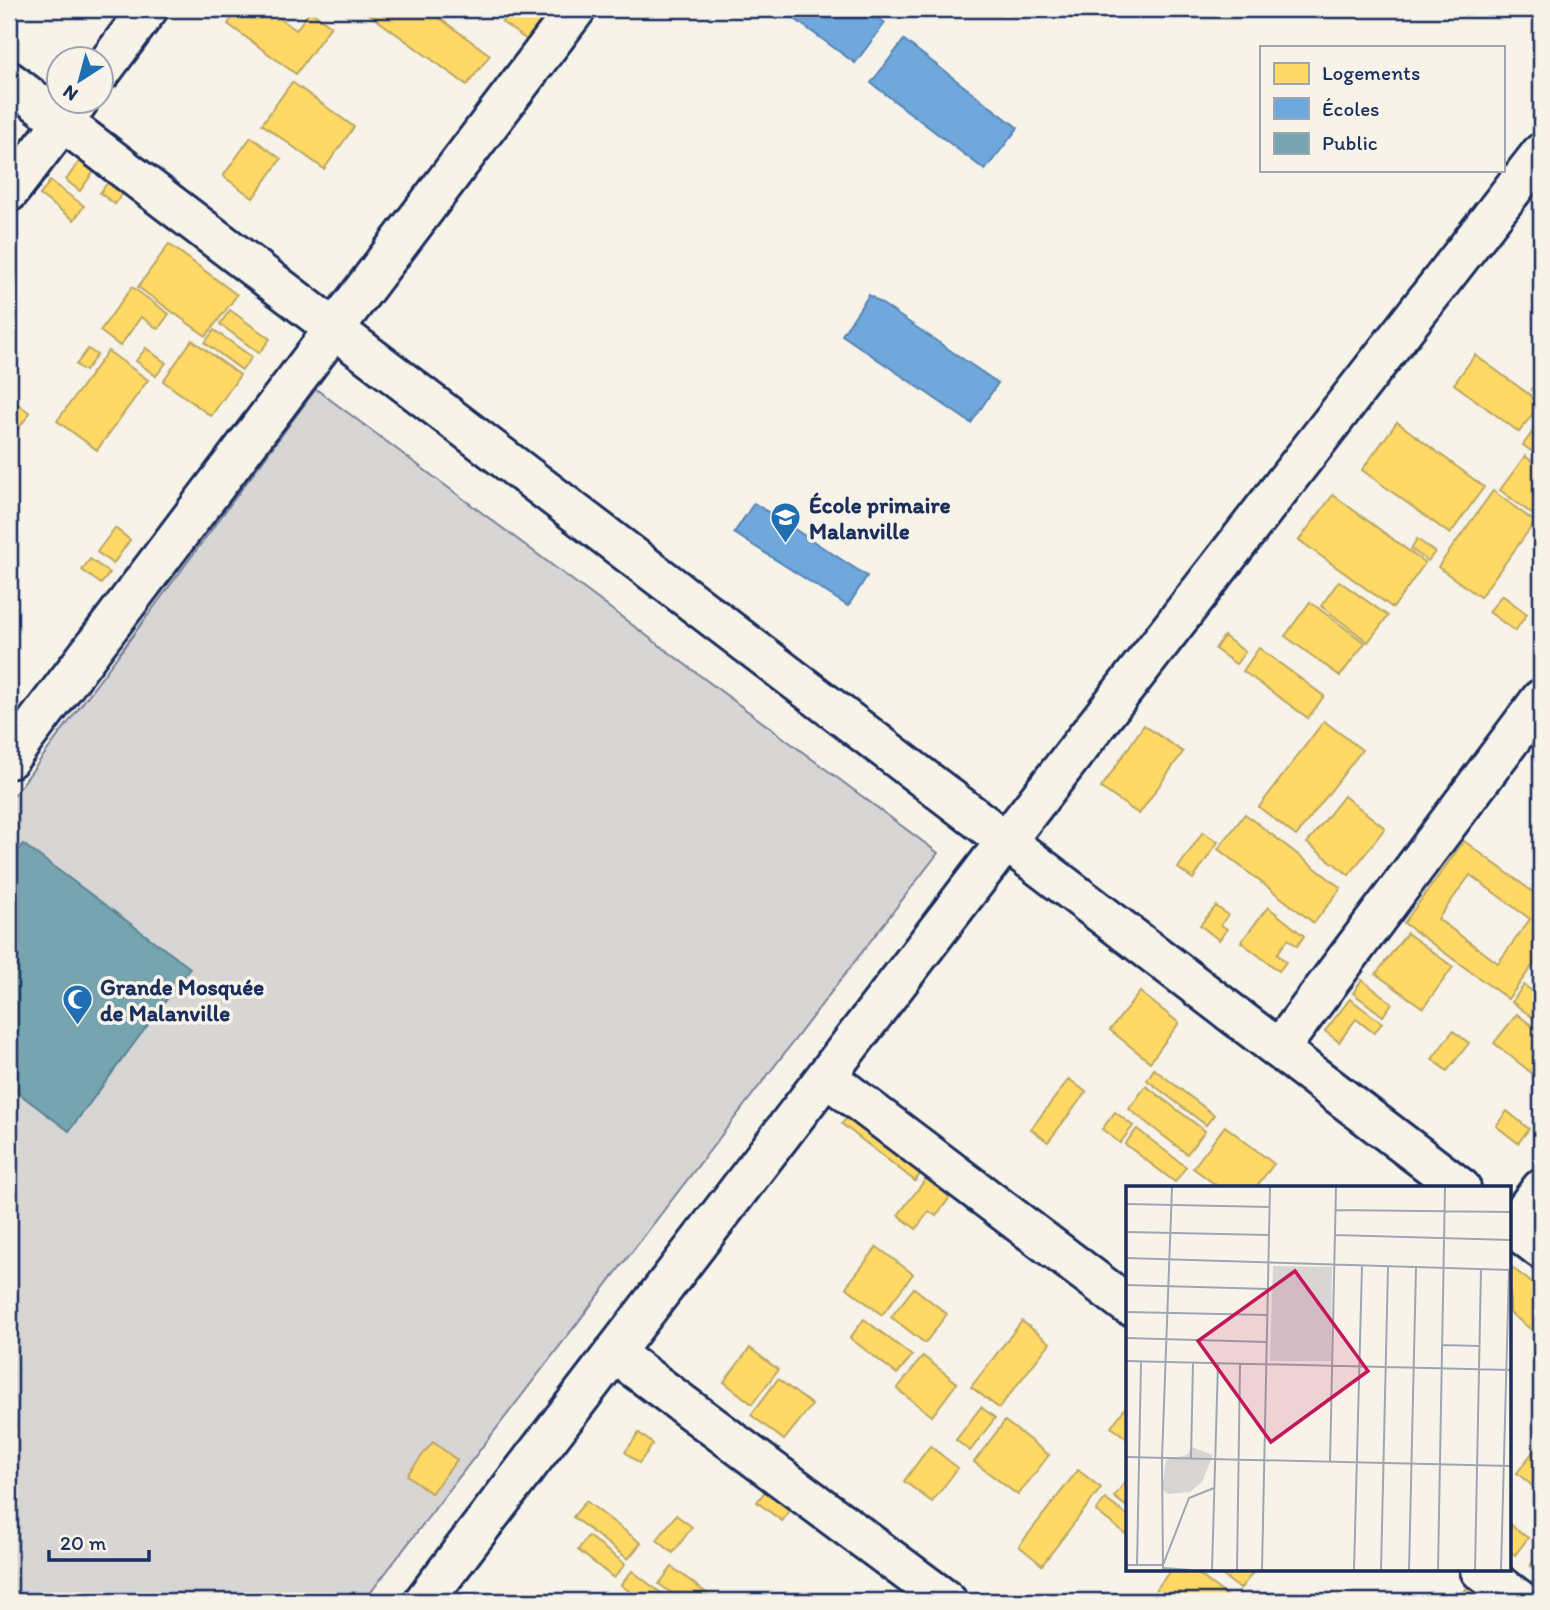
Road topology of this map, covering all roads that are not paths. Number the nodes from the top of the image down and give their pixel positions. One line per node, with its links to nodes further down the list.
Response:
1 (148, 9): 3 (street)
2 (576, 9): 10 (street)
3 (116, 52)
4 (9, 81): 5 (street)
5 (46, 100)
6 (68, 116): 9 (street)
7 (76, 116): 10 (street)
8 (1541, 153): 13 (street)
9 (9, 192)
10 (334, 328): 12 (street); 13 (street)
11 (1541, 699): 14 (street)
12 (9, 759)
13 (1006, 841): 14 (street); 15 (street)
14 (1279, 1049): 16 (street)
15 (828, 1077): 19 (street); 20 (street)
16 (1458, 1186)
17 (1541, 1189): 18 (street)
18 (1521, 1234)
19 (1126, 1302)
20 (614, 1353): 22 (street); 23 (street)
21 (1483, 1572): 24 (street)
22 (424, 1601)
23 (947, 1601)
24 (1521, 1601)

